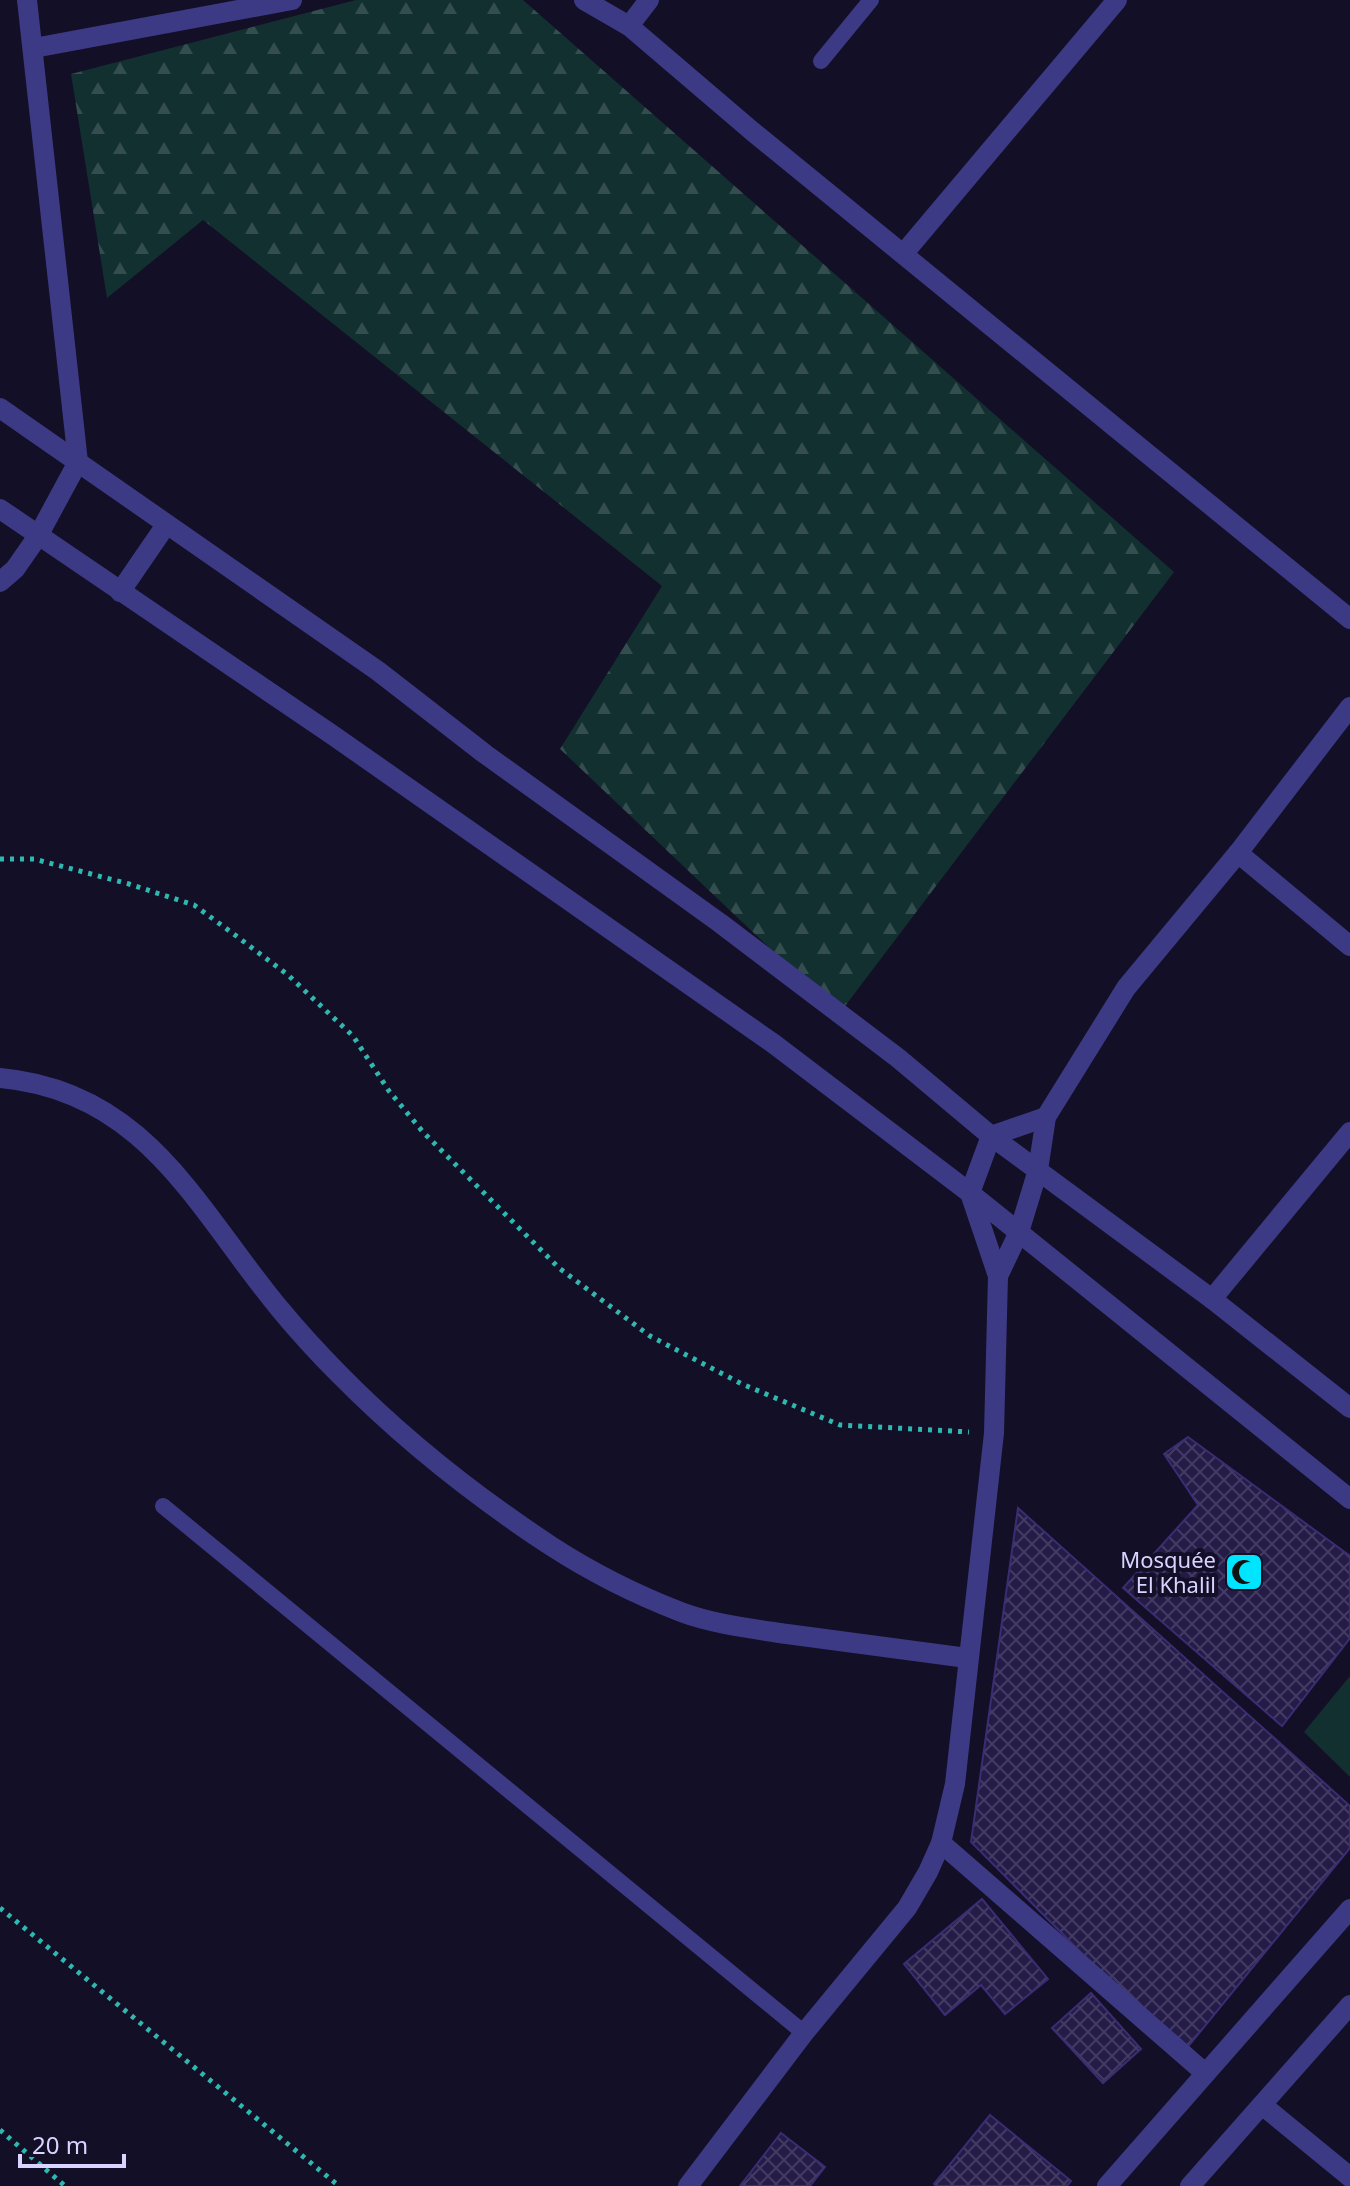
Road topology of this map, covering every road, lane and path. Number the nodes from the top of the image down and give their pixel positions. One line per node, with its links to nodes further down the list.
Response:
1 (27, 0): 8 (street)
2 (584, 0): 7 (street)
3 (649, 0): 7 (street)
4 (871, 0): 9 (lane)
5 (1117, 0): 10 (street)
6 (281, 1): 8 (street)
7 (629, 26): 10 (street)
8 (34, 48): 12 (street)
9 (821, 61)
10 (904, 253): 18 (street)
11 (0, 408): 12 (street)
12 (78, 462): 14 (street); 15 (street)
13 (0, 509): 15 (street)
14 (166, 525): 17 (street); 26 (street)
15 (38, 536): 16 (street); 17 (street)
16 (0, 582)
17 (120, 592): 28 (street)
18 (1350, 619)
19 (1350, 707): 20 (street)
20 (1238, 853): 22 (street); 24 (street)
21 (0, 859): 33 (path)
22 (1350, 946)
23 (0, 1078): 36 (street)
24 (1046, 1117): 26 (street); 27 (street)
25 (1350, 1132): 31 (street)
26 (991, 1136): 27 (street); 28 (street)
27 (1038, 1170): 29 (street); 31 (street)
28 (970, 1193): 29 (street); 30 (street)
29 (1019, 1232): 30 (street); 34 (street)
30 (998, 1276): 33 (street)
31 (1212, 1299): 32 (street)
32 (1350, 1408)
33 (994, 1433): 36 (street)
34 (1350, 1499)
35 (163, 1506): 41 (lane)
36 (967, 1658): 37 (street)
37 (941, 1843): 41 (street); 42 (street)
38 (0, 1908): 47 (path)
39 (1350, 1909): 42 (street)
40 (1350, 2005): 43 (street)
41 (804, 2033): 48 (street)
42 (1205, 2073): 49 (street)
43 (1262, 2105): 45 (street); 50 (street)
44 (0, 2130): 46 (path)
45 (1350, 2177)
46 (65, 2186)
47 (339, 2186)
48 (688, 2186)
49 (1107, 2186)
50 (1190, 2186)

